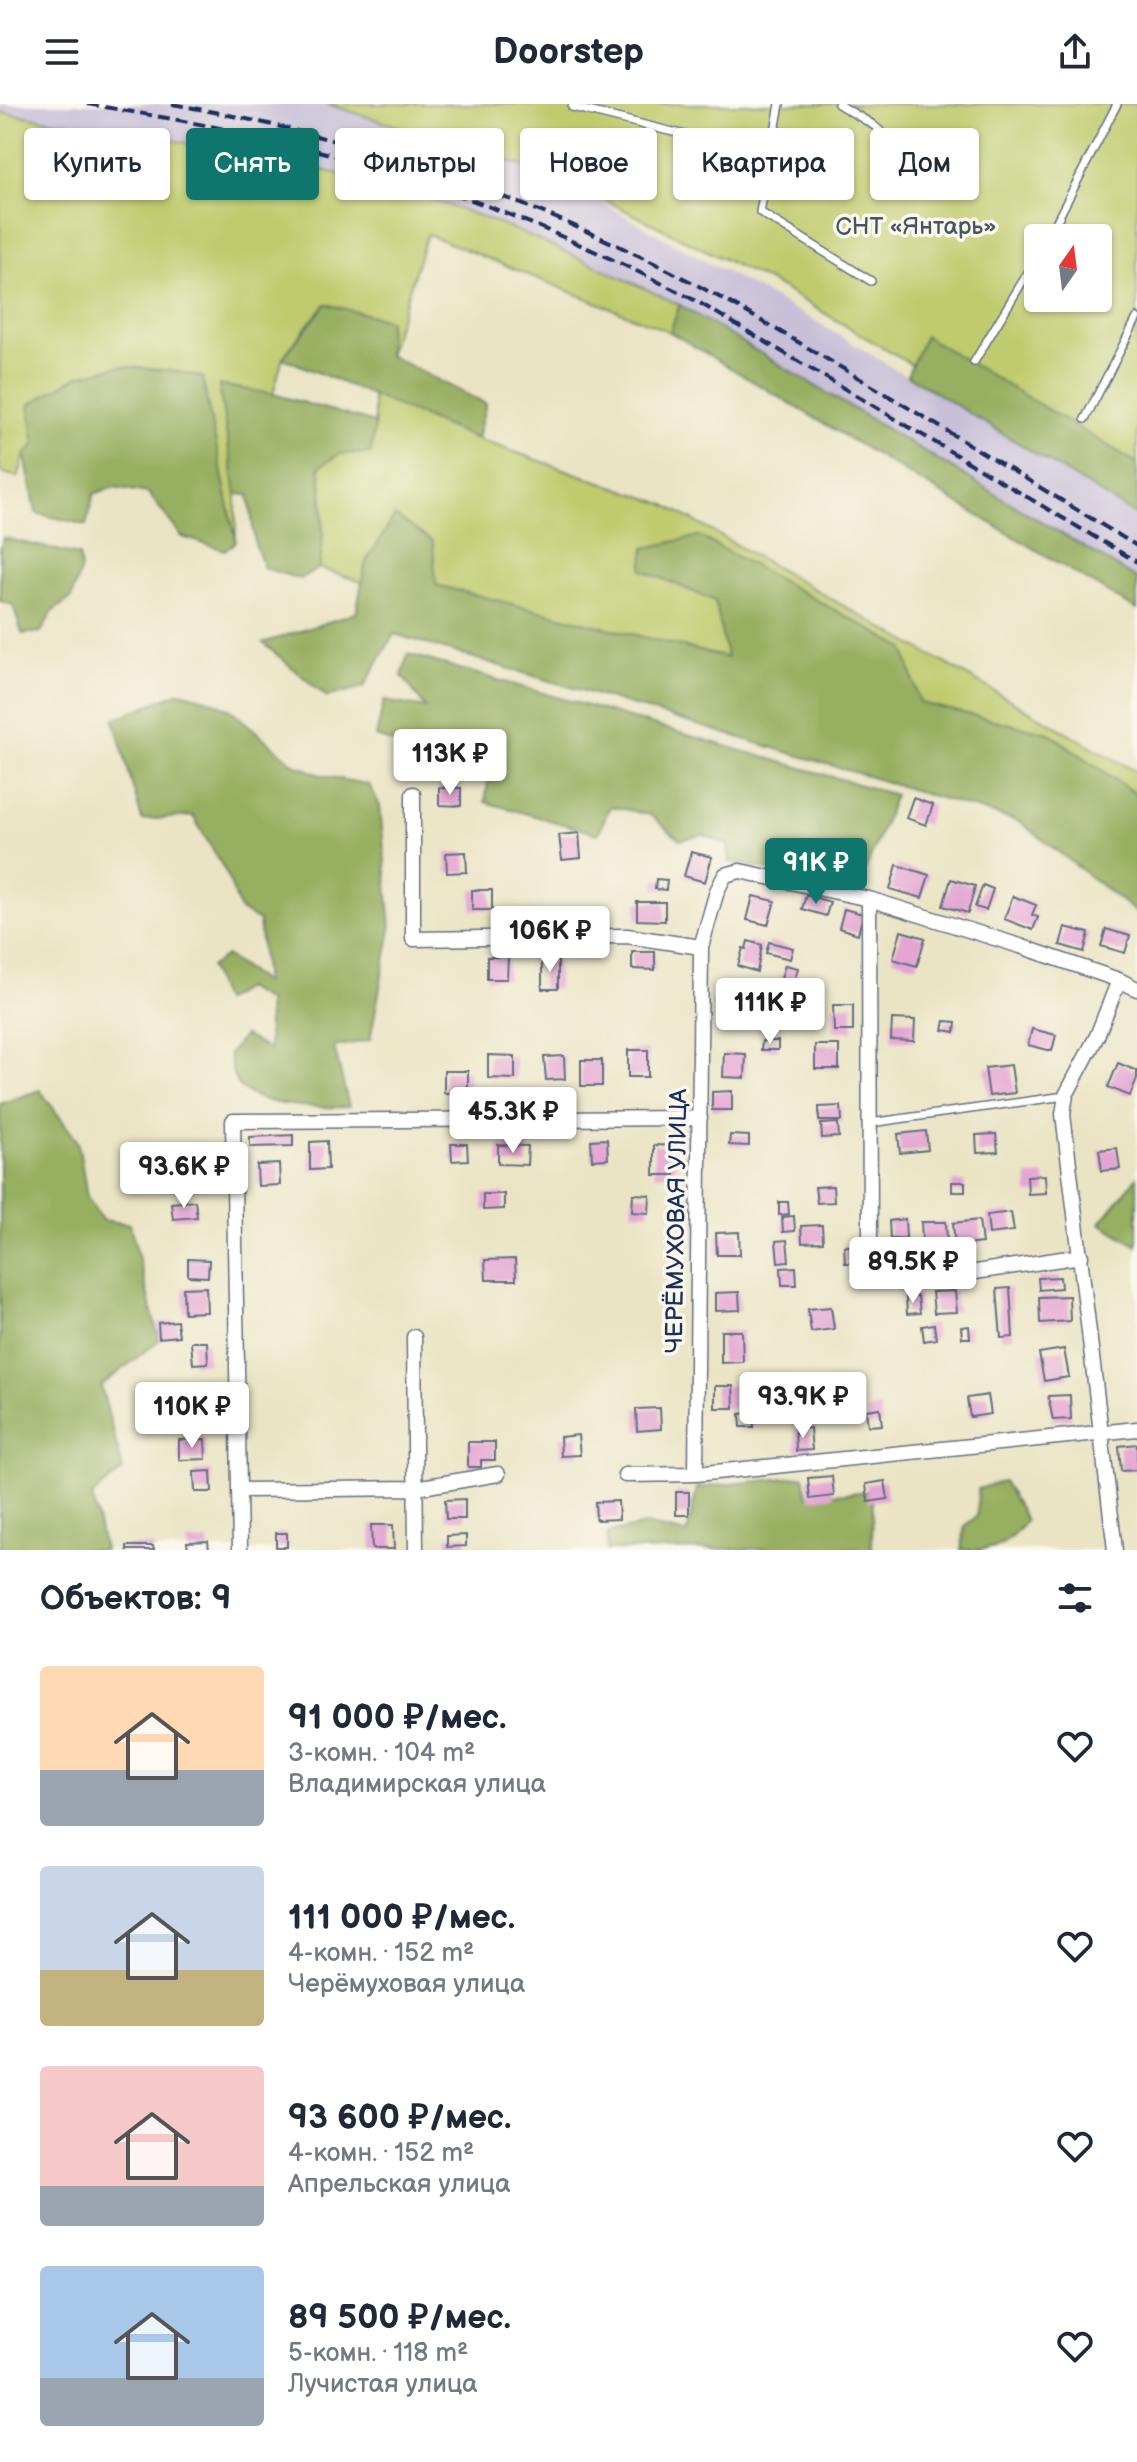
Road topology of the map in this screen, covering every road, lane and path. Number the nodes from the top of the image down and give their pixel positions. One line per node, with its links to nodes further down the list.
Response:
1 (780, 104): 5 (lane)
2 (838, 104): 6 (lane)
3 (1117, 104): 9 (lane)
4 (572, 107): 7 (lane)
5 (775, 128)
6 (880, 128)
7 (673, 132)
8 (762, 200): 11 (lane)
9 (1055, 224)
10 (1024, 279): 13 (lane)
11 (871, 281)
12 (1137, 318): 14 (lane)
13 (974, 362)
14 (1085, 419)
15 (413, 794): 17 (street)
16 (869, 899): 17 (street, ЧЕРЁМУХОВАЯ УЛИЦА); 18 (street); 22 (street)
17 (701, 947): 21 (street, ЧЕРЁМУХОВАЯ УЛИЦА)
18 (1119, 980): 19 (street); 20 (street)
19 (1137, 989)
20 (1066, 1095): 22 (lane); 23 (street)
21 (700, 1118): 28 (street, ЧЕРЁМУХОВАЯ УЛИЦА); 31 (street)
22 (870, 1123): 23 (street)
23 (1081, 1256): 26 (street)
24 (414, 1337): 30 (street)
25 (1137, 1429): 26 (street)
26 (1103, 1432): 28 (street); 34 (street)
27 (498, 1474): 30 (street)
28 (696, 1474): 29 (street)
29 (625, 1475)
30 (416, 1488): 31 (street); 33 (street)
31 (240, 1490): 32 (street)
32 (240, 1550)
33 (416, 1550)
34 (1115, 1550)

